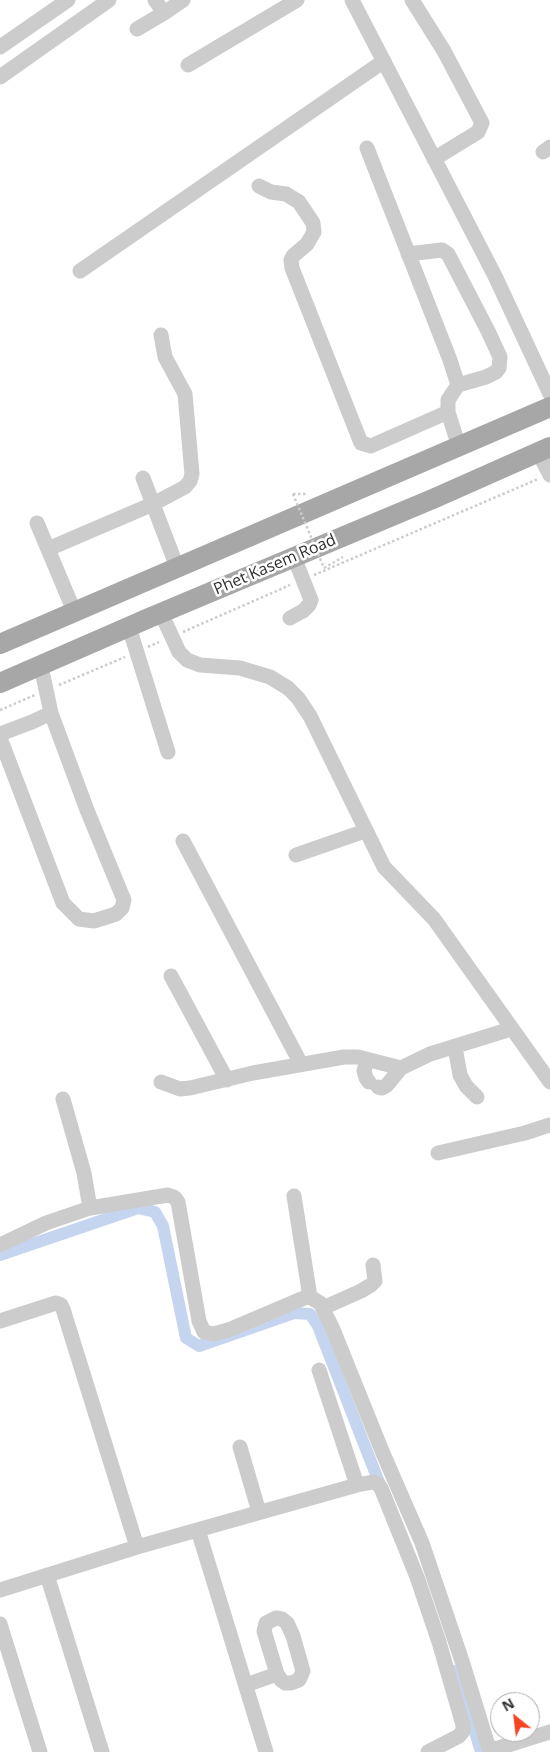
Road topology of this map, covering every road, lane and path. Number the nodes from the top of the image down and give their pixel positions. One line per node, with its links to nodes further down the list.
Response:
1 (68, 0): 9 (street)
2 (109, 0): 12 (street)
3 (182, 0): 7 (street)
4 (297, 0): 11 (street)
5 (352, 0): 10 (street)
6 (412, 0): 14 (street)
7 (160, 6): 8 (street)
8 (137, 29)
9 (0, 46)
10 (384, 61): 14 (street); 17 (street)
11 (188, 65)
12 (0, 77)
13 (367, 148): 16 (street)
14 (434, 159): 20 (street)
15 (259, 186): 22 (street)
16 (408, 254): 19 (street); 19 (street)
17 (80, 271)
18 (161, 335): 28 (street)
19 (458, 385): 22 (street)
20 (550, 394)
21 (550, 407): 23 (main road)
22 (448, 412): 23 (street)
23 (459, 447): 33 (main road)
24 (544, 449): 25 (street); 31 (main road, Phet Kasem Road)
25 (550, 474): 34 (path)
26 (143, 478): 28 (street)
27 (313, 493): 32 (path, bridge)
28 (153, 504): 30 (street); 33 (street)
29 (37, 523): 30 (street)
30 (48, 549): 35 (street)
31 (294, 557): 34 (street); 36 (main road, Phet Kasem Road)
32 (343, 557)
33 (177, 567): 35 (main road)
34 (303, 580): 37 (street); 39 (path)
35 (74, 612): 40 (main road)
36 (161, 613): 38 (main road, Phet Kasem Road); 39 (street)
37 (290, 618)
38 (129, 627): 41 (street); 42 (main road, Phet Kasem Road)
39 (172, 636): 41 (path); 50 (street)
40 (0, 644)
41 (137, 652): 44 (path); 49 (street)
42 (41, 666): 43 (main road, Phet Kasem Road); 44 (street)
43 (0, 683)
44 (46, 691): 45 (path); 46 (street)
45 (0, 710)
46 (50, 713): 47 (street); 48 (street)
47 (0, 734)
48 (0, 738)
49 (168, 752)
50 (365, 831): 52 (street); 54 (street)
51 (183, 841): 57 (street)
52 (296, 855)
53 (171, 976): 59 (street)
54 (511, 1029): 55 (street); 61 (street)
55 (455, 1047): 58 (street); 62 (street)
56 (367, 1060): 57 (street); 58 (street); 58 (street)
57 (302, 1064): 59 (street)
58 (401, 1068)
59 (227, 1080): 60 (street)
60 (161, 1082)
61 (550, 1082)
62 (478, 1098)
63 (63, 1099): 67 (street)
64 (550, 1125): 65 (street)
65 (438, 1154)
66 (294, 1196): 70 (street)
67 (90, 1208): 68 (street); 70 (street)
68 (0, 1245)
69 (373, 1265): 71 (street)
70 (310, 1297): 71 (street)
71 (323, 1308): 86 (street)
72 (0, 1321): 78 (street)
73 (319, 1370): 75 (street)
74 (240, 1447): 76 (street)
75 (357, 1485): 76 (street); 90 (street)
76 (259, 1512): 77 (street)
77 (198, 1530): 78 (street); 83 (street)
78 (137, 1547): 79 (street)
79 (47, 1575): 80 (street); 88 (street)
80 (0, 1590)
81 (0, 1624): 87 (street)
82 (277, 1674): 83 (street)
83 (246, 1685): 89 (street)
84 (550, 1732): 86 (street)
85 (501, 1742): 86 (street)
86 (488, 1748)
87 (40, 1752)
88 (102, 1752)
89 (266, 1752)
90 (428, 1752)

